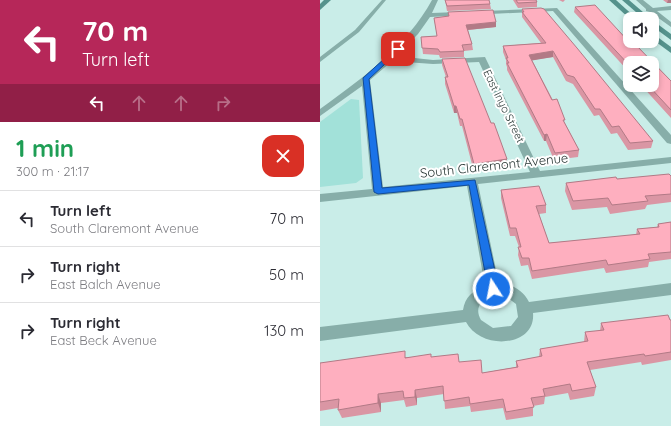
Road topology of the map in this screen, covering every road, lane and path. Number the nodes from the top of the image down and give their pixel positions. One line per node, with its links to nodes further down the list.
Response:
1 (328, 0): 7 (main road)
2 (384, 0): 19 (lane)
3 (435, 0): 12 (street)
4 (612, 0): 11 (main road)
5 (625, 0): 10 (main road)
6 (639, 0): 9 (street)
7 (320, 8)
8 (671, 8): 9 (street)
9 (652, 10): 10 (street); 13 (street)
10 (639, 11)
11 (626, 12)
12 (426, 15): 18 (street); 22 (street)
13 (671, 25)
14 (659, 28): 15 (main road)
15 (671, 38)
16 (659, 40): 17 (main road)
17 (671, 51)
18 (389, 58): 20 (street); 24 (street, East Inyo Street)
19 (320, 60)
20 (366, 78): 21 (street); 26 (street)
21 (320, 113)
22 (671, 141)
23 (671, 160): 24 (street, South Claremont Avenue)
24 (537, 175): 25 (street, South Claremont Avenue)
25 (472, 182): 26 (street, South Claremont Avenue); 28 (street)
26 (378, 192): 27 (street, South Claremont Avenue)
27 (320, 198)
28 (493, 289): 30 (street); 31 (street)
29 (671, 289): 30 (street)
30 (526, 308): 31 (street)
31 (470, 315): 32 (street)
32 (320, 334)

